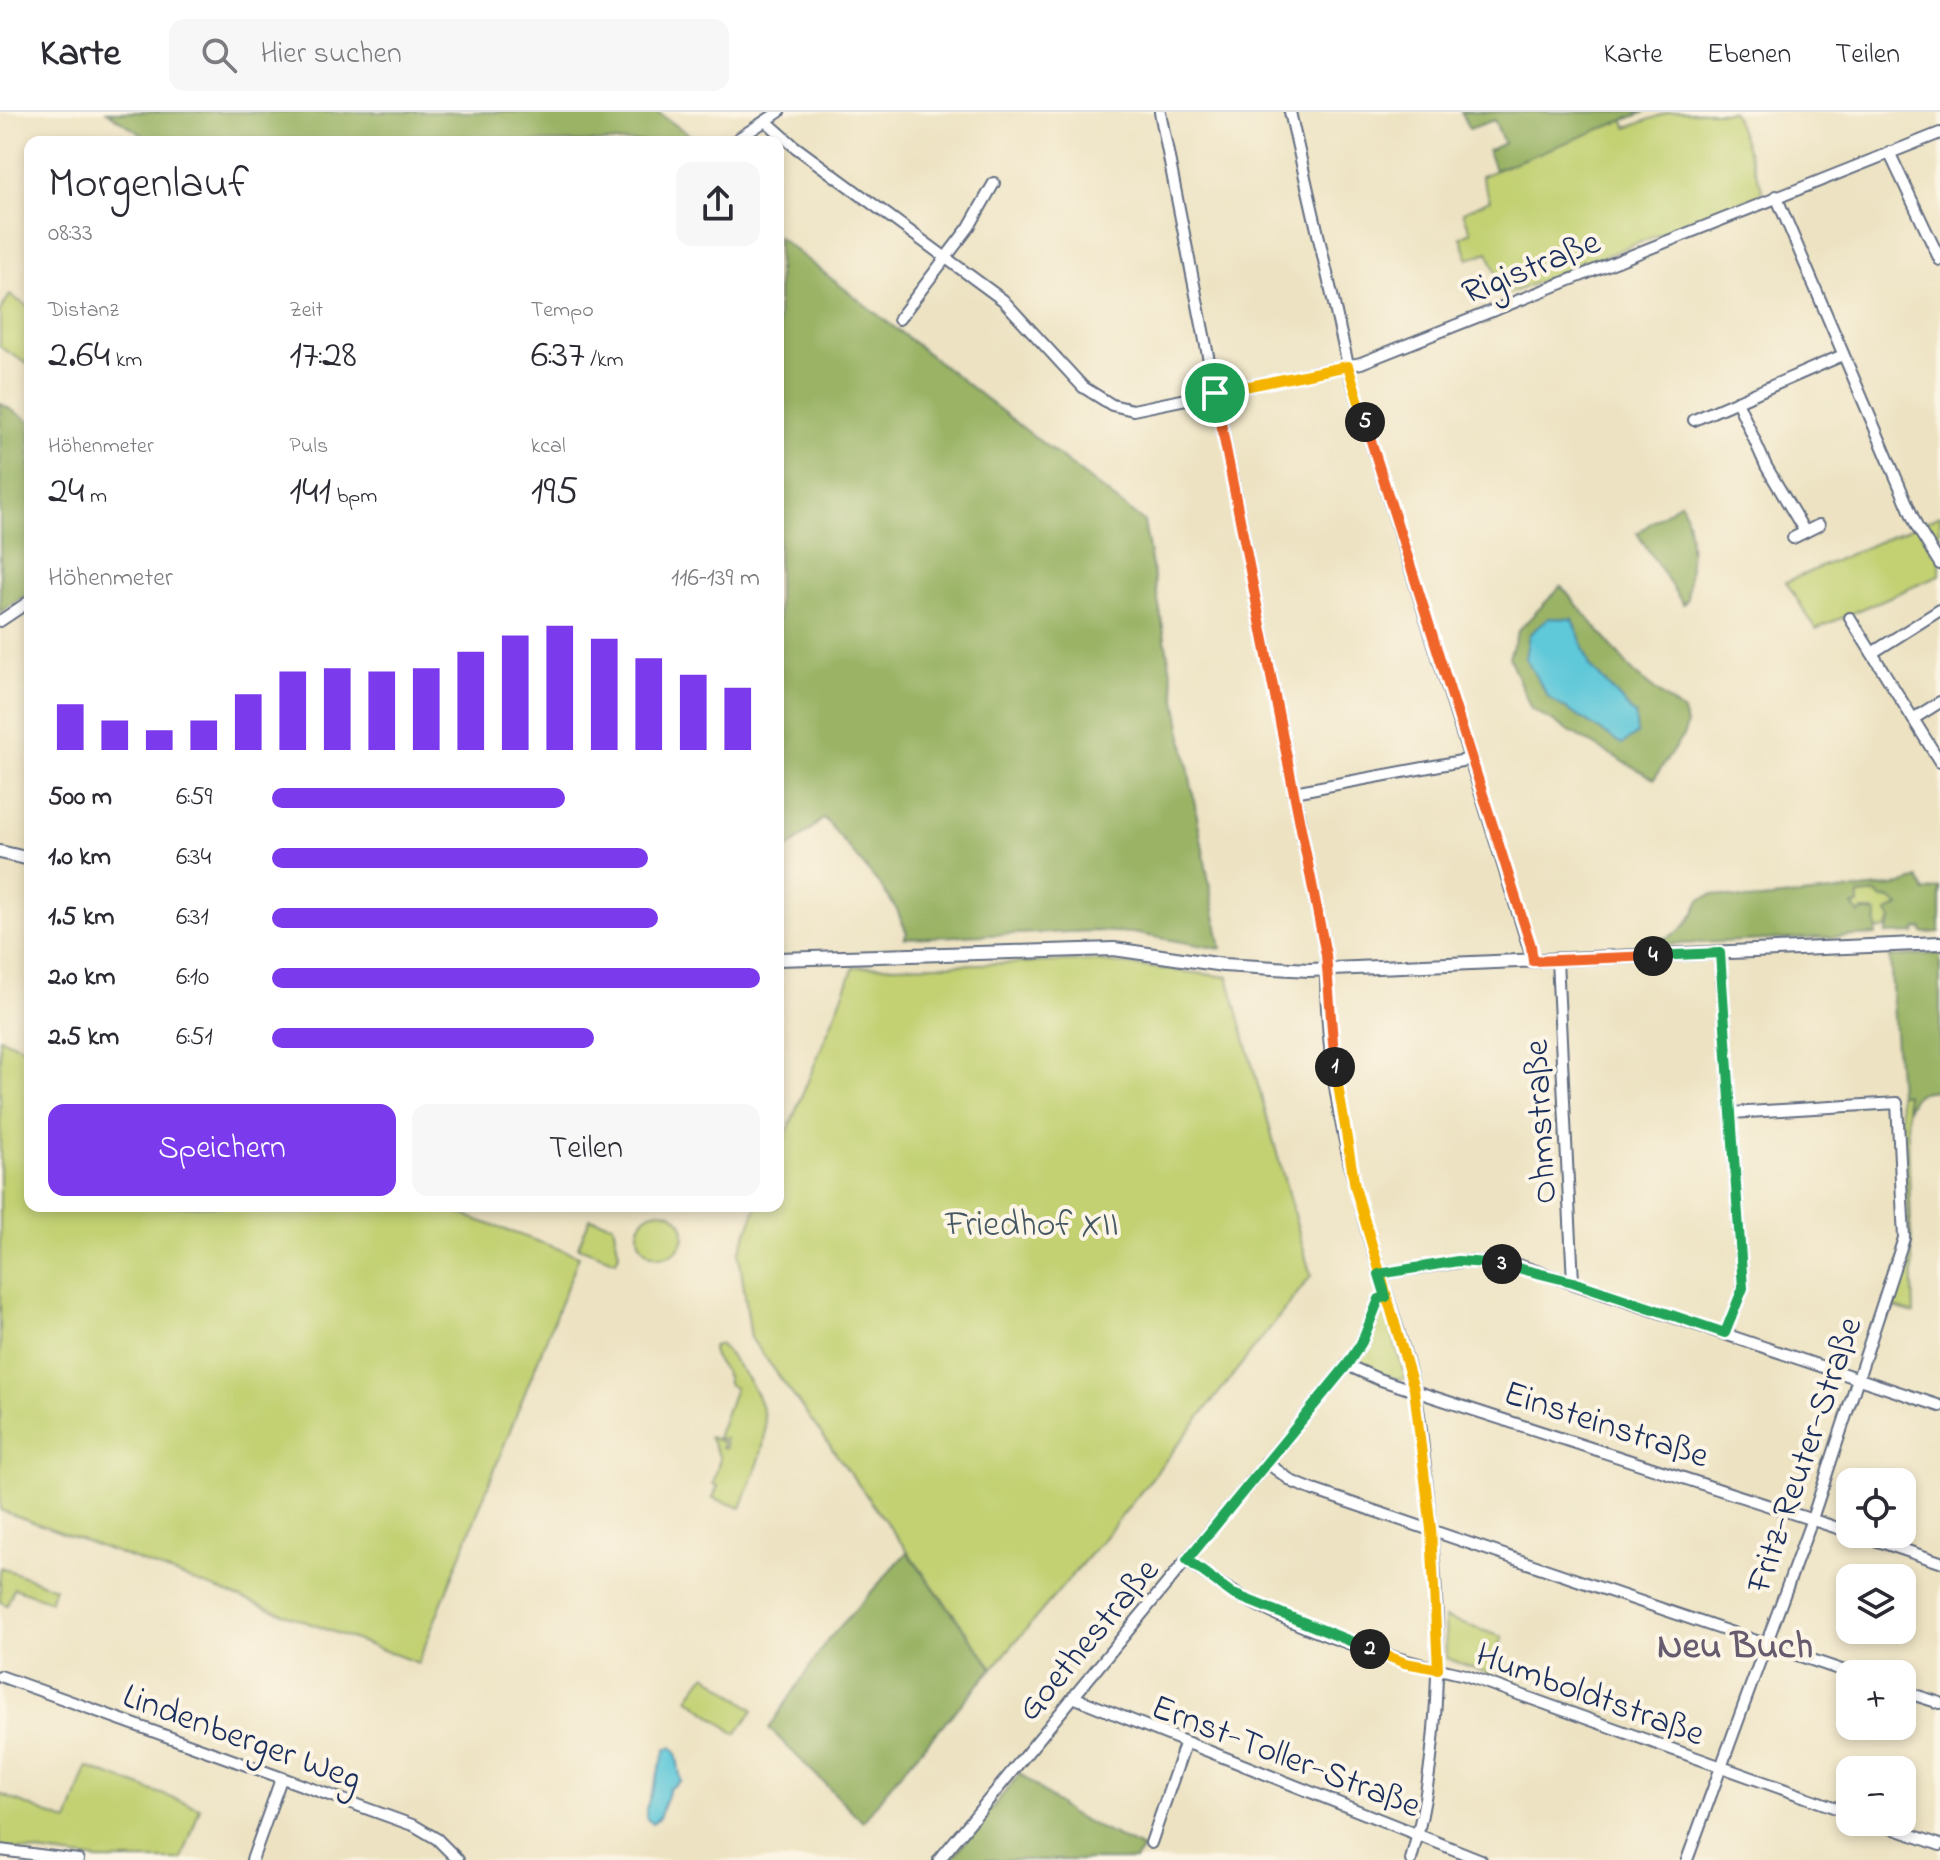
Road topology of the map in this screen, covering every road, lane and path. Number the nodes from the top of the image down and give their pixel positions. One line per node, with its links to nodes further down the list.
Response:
1 (779, 112): 4 (street)
2 (1160, 112): 18 (street)
3 (1290, 112): 17 (street)
4 (766, 121): 6 (street); 7 (street)
5 (1940, 133): 9 (street, Rigistraße)
6 (742, 136)
7 (783, 136)
8 (784, 137): 13 (street)
9 (1889, 152): 11 (street, Rigistraße); 12 (street)
10 (994, 183): 13 (street)
11 (1776, 196): 16 (street); 17 (street, Rigistraße)
12 (1935, 238): 14 (street)
13 (946, 258): 15 (street); 18 (street, Rigistraße)
14 (1940, 260)
15 (899, 319)
16 (1843, 355): 19 (street); 24 (street)
17 (1348, 366): 18 (street, Rigistraße); 32 (street)
18 (1215, 393): 34 (street)
19 (1737, 401): 20 (street); 22 (street)
20 (1694, 420)
21 (1819, 525): 22 (street)
22 (1805, 532): 23 (street)
23 (1793, 538)
24 (1940, 564)
25 (24, 605): 28 (street)
26 (1940, 610): 29 (street)
27 (1850, 618): 29 (street)
28 (0, 621)
29 (1872, 653): 31 (street)
30 (1940, 702): 31 (street)
31 (1913, 719): 33 (street)
32 (1472, 759): 34 (street); 41 (street)
33 (1940, 762)
34 (1294, 792): 42 (street)
35 (0, 852): 36 (main road)
36 (24, 858)
37 (1940, 943): 38 (main road)
38 (1720, 953): 40 (main road); 43 (street)
39 (784, 959): 42 (main road)
40 (1557, 960): 41 (main road); 45 (street, Ohmstraße)
41 (1533, 961): 42 (main road)
42 (1326, 969): 44 (street)
43 (1731, 1113): 47 (street); 49 (street, Fritz-Reuter-Straße)
44 (1379, 1274): 45 (street); 46 (street)
45 (1573, 1282): 47 (street)
46 (1386, 1297): 48 (street, Goethestraße); 50 (street)
47 (1725, 1333): 49 (street)
48 (1347, 1365): 50 (street, Einsteinstraße); 52 (street, Goethestraße)
49 (1858, 1378): 51 (street); 53 (street, Fritz-Reuter-Straße)
50 (1414, 1389): 53 (street, Einsteinstraße); 55 (street)
51 (1940, 1406)
52 (1266, 1462): 55 (street); 57 (street, Goethestraße)
53 (1812, 1519): 54 (street, Einsteinstraße); 59 (street, Fritz-Reuter-Straße)
54 (1836, 1527)
55 (1431, 1529): 59 (street); 61 (street)
56 (1898, 1548): 58 (street)
57 (1187, 1560): 61 (street, Humboldtstraße); 64 (street, Goethestraße)
58 (1940, 1562)
59 (1767, 1644): 60 (street); 67 (street, Fritz-Reuter-Straße)
60 (1836, 1668)
61 (1438, 1669): 67 (street, Humboldtstraße); 70 (street)
62 (0, 1676): 68 (street, Lindenberger Weg)
63 (1916, 1695): 65 (street)
64 (1073, 1697): 66 (street, Ernst-Toller-Straße); 78 (street, Goethestraße)
65 (1940, 1703)
66 (1185, 1744): 70 (street, Ernst-Toller-Straße); 72 (street)
67 (1720, 1768): 69 (street, Humboldtstraße); 81 (street, Fritz-Reuter-Straße)
68 (281, 1779): 76 (street); 77 (street, Lindenberger Weg)
69 (1836, 1808)
70 (1418, 1835): 79 (street); 80 (street, Ernst-Toller-Straße)
71 (1915, 1836): 73 (street)
72 (1151, 1843)
73 (1940, 1845)
74 (0, 1850): 75 (street)
75 (78, 1860)
76 (252, 1860)
77 (458, 1860)
78 (939, 1860)
79 (1411, 1860)
80 (1481, 1860)
81 (1687, 1860)

